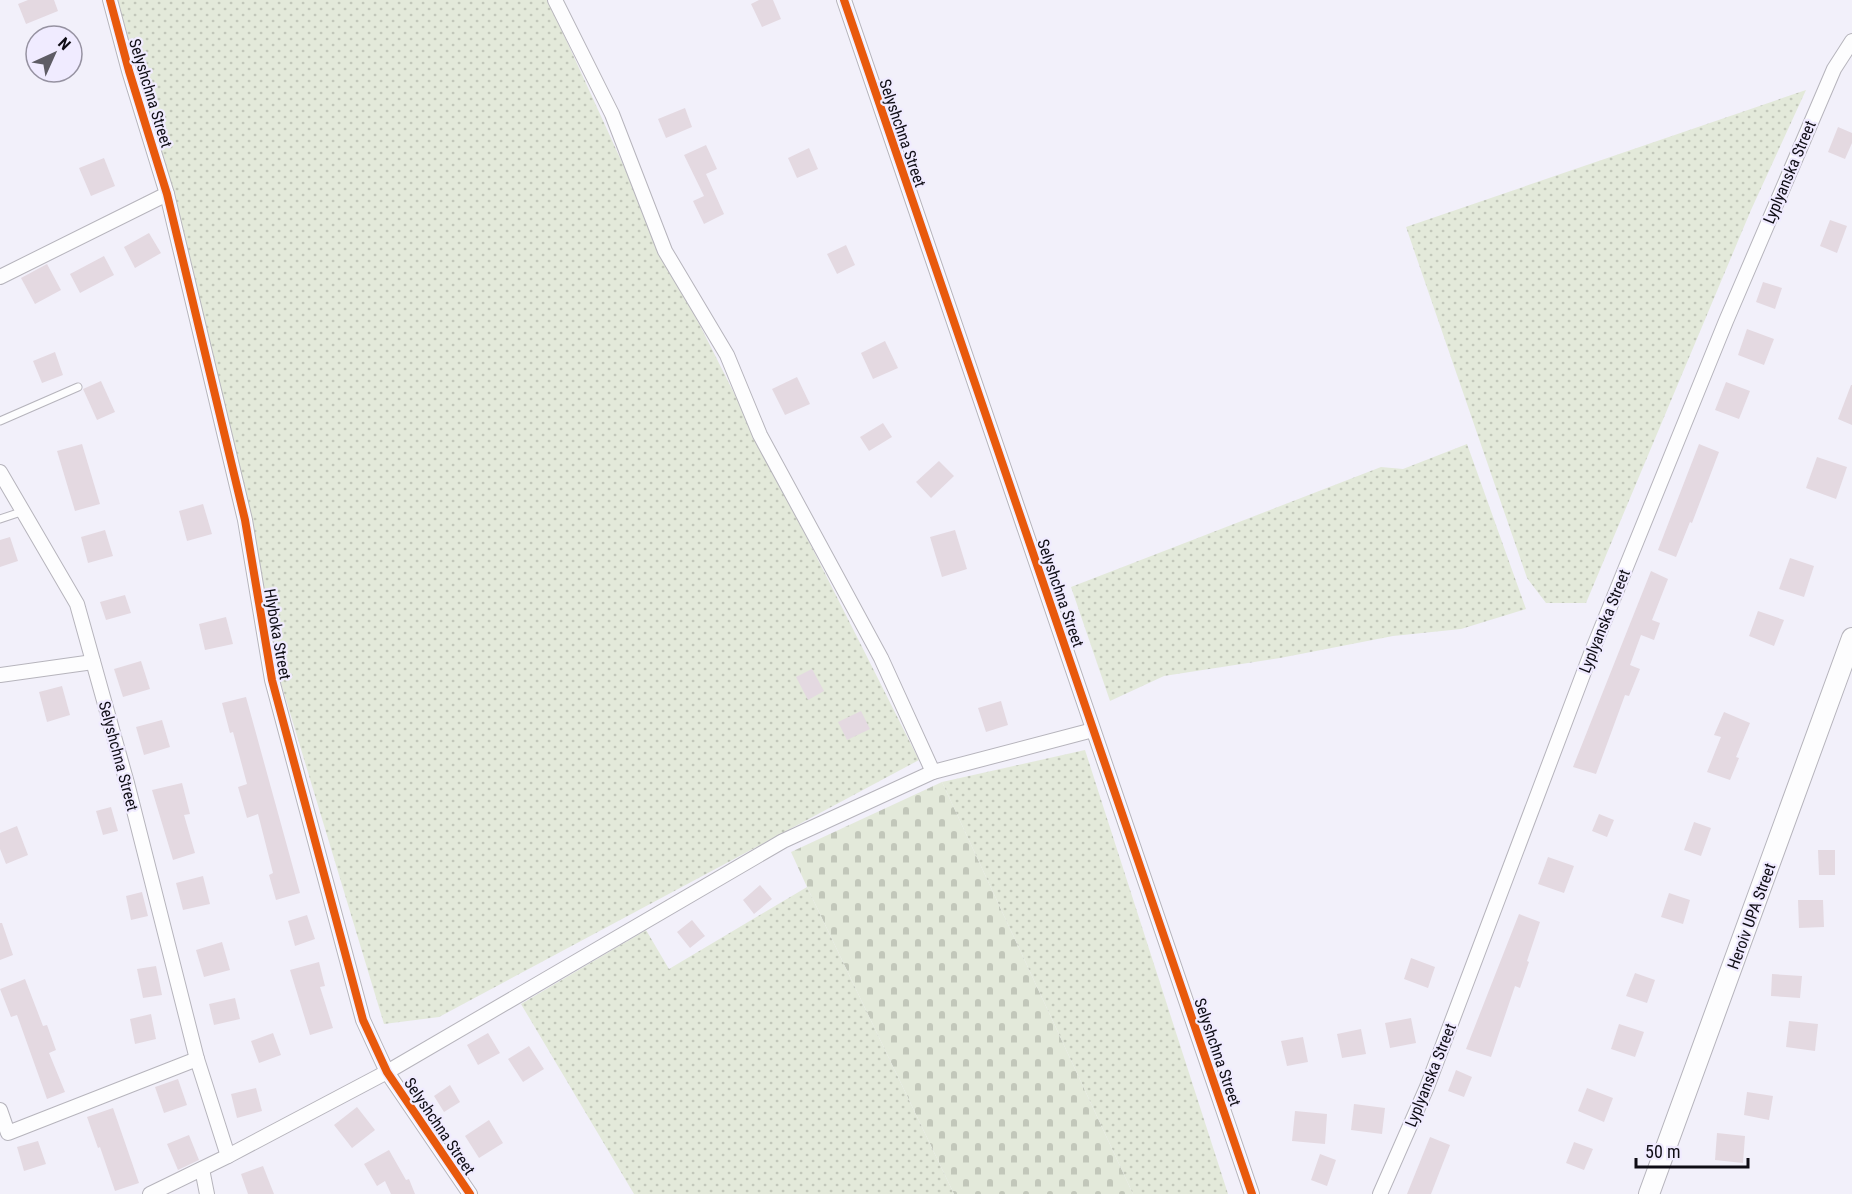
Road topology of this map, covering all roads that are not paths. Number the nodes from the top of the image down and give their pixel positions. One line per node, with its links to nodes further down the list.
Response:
1 (110, 0): 5 (street, Selyshchna Street)
2 (555, 0): 16 (street)
3 (844, 0): 15 (street, Selyshchna Street)
4 (1852, 41): 27 (street, Lyplyanska Street)
5 (167, 194): 6 (street); 18 (street, Hlyboka Street)
6 (0, 277)
7 (78, 387): 8 (lane)
8 (0, 422)
9 (0, 472): 10 (street, Selyshchna Street)
10 (24, 512): 11 (lane); 13 (street, Selyshchna Street)
11 (0, 519)
12 (1852, 638): 28 (street, Heroiv UPA Street)
13 (93, 662): 14 (street); 17 (street, Selyshchna Street)
14 (0, 675)
15 (1093, 730): 16 (street, Selyshchna Street); 26 (street, Selyshchna Street)
16 (933, 772): 18 (street, Selyshchna Street)
17 (197, 1059): 20 (street); 21 (street, Selyshchna Street)
18 (387, 1072): 21 (street, Selyshchna Street); 25 (street, Selyshchna Street)
19 (0, 1110): 20 (street)
20 (4, 1133)
21 (228, 1156): 22 (street, Selyshchna Street)
22 (202, 1168): 23 (street, Selyshchna Street); 24 (street)
23 (150, 1194)
24 (207, 1194)
25 (470, 1194)
26 (1252, 1194)
27 (1380, 1194)
28 (1649, 1194)

